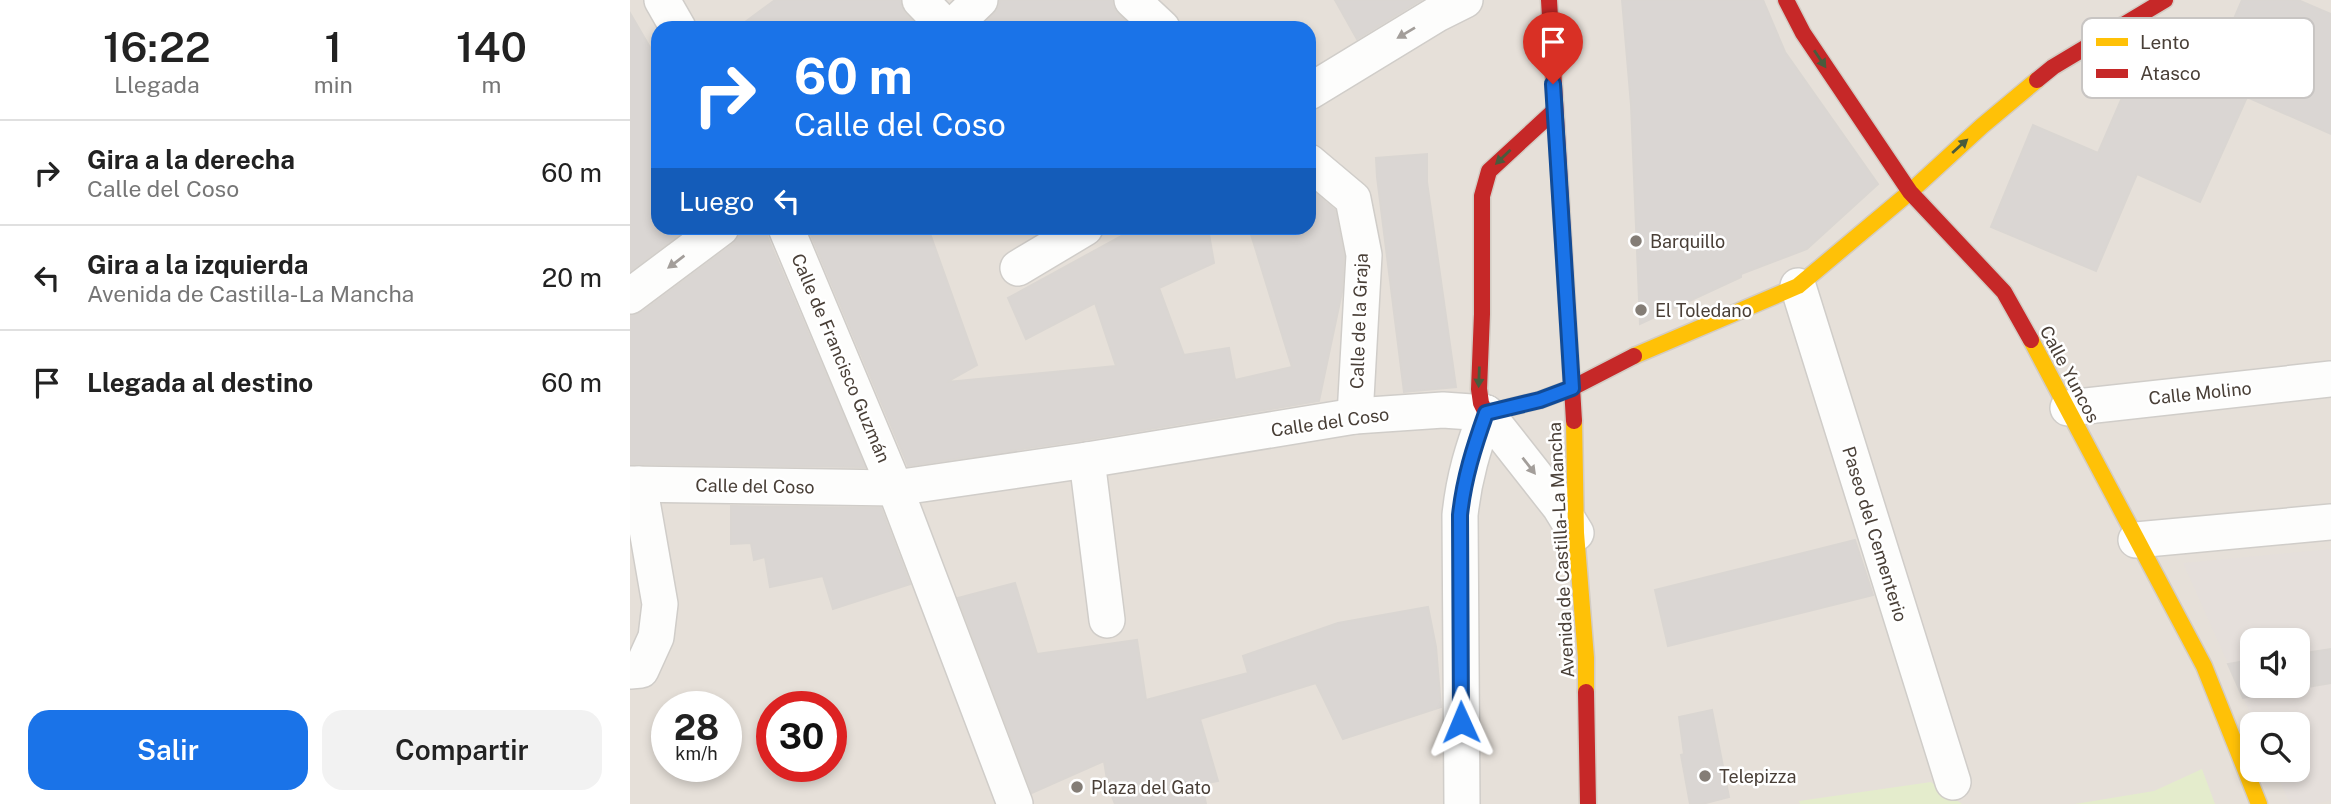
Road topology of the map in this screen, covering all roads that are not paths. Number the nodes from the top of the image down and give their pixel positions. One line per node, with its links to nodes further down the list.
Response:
1 (662, 0): 10 (street)
2 (920, 0): 11 (street)
3 (981, 0): 12 (street)
4 (1132, 0): 13 (street)
5 (1465, 0): 15 (street, one-way to 15)
6 (1549, 0): 16 (street, Avenida de Castilla-La Mancha)
7 (1786, 0): 18 (street, Calle Yuncos, one-way to 18)
8 (2165, 0): 9 (street, Calle del Coso, one-way to 8)
9 (2135, 18)
10 (674, 21)
11 (942, 21)
12 (957, 21)
13 (1154, 21)
14 (2082, 50): 18 (street, Calle del Coso, one-way to 14)
15 (1316, 88)
16 (1554, 111): 26 (street, Avenida de Castilla-La Mancha); 28 (street, one-way to 28)
17 (1316, 168): 29 (street, Calle de la Graja)
18 (1910, 192): 23 (street, Calle del Coso); 27 (street, Calle Yuncos)
19 (712, 235): 24 (street, one-way to 24)
20 (789, 235): 32 (street, Calle de Francisco Guzmán)
21 (1073, 235): 22 (street)
22 (1018, 268)
23 (1798, 286): 26 (street, Calle del Coso); 38 (street, Paseo del Cementerio)
24 (630, 296)
25 (2331, 379): 27 (street, Calle Molino)
26 (1572, 388): 28 (street, Calle del Coso); 34 (street, Avenida de Castilla-La Mancha)
27 (2068, 408): 35 (street, Calle Yuncos)
28 (1486, 413): 29 (street, Calle del Coso); 34 (street, one-way to 34); 40 (street)
29 (1355, 416): 30 (street, Calle del Coso)
30 (1087, 460): 32 (street, Calle del Coso); 36 (street)
31 (634, 484): 32 (street, Calle del Coso); 37 (street)
32 (895, 488): 39 (street, Calle de Francisco Guzmán)
33 (2331, 522): 35 (street)
34 (1576, 533): 41 (street, Avenida de Castilla-La Mancha)
35 (2136, 540): 42 (street, Calle Yuncos)
36 (1107, 620)
37 (630, 671)
38 (1953, 782)
39 (1015, 804)
40 (1462, 804)
41 (1588, 804)
42 (2259, 804)

